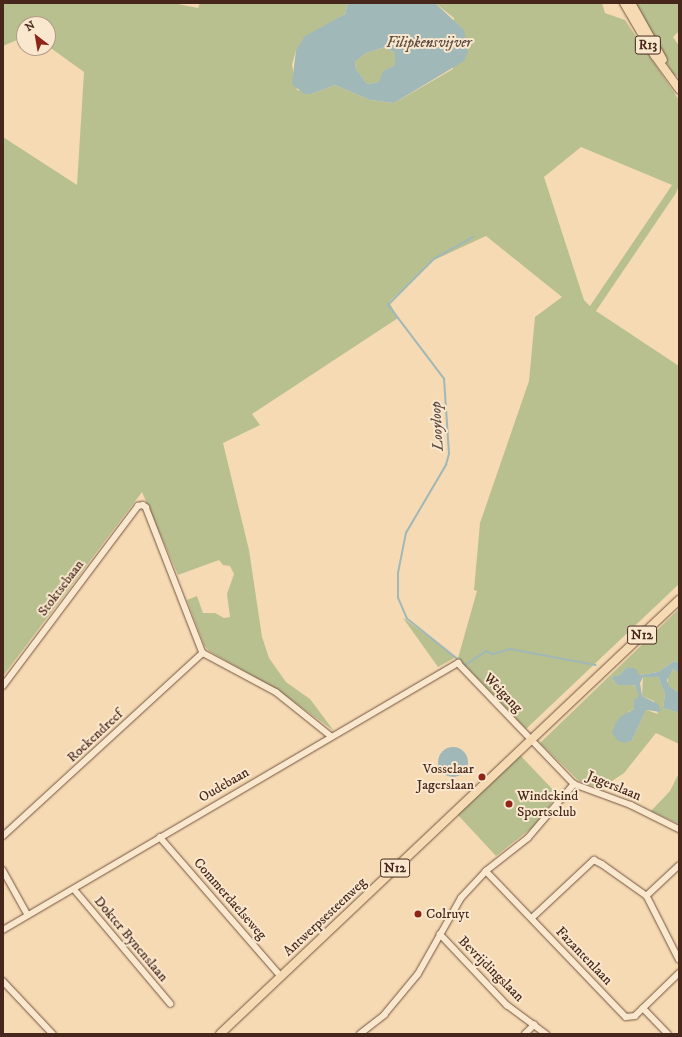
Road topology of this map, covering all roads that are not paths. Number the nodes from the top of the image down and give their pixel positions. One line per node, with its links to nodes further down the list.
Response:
1 (624, 3): 3 (main road, R13)
2 (631, 3): 3 (main road, R13)
3 (679, 88)
4 (679, 600): 9 (main road, Antwerpsesteenweg / N12)
5 (203, 653): 7 (street, Stoktsebaan); 8 (street); 12 (street, Roekendreef)
6 (458, 663): 8 (street, Oudebaan); 9 (street, Weigang)
7 (3, 686)
8 (331, 736): 13 (street, Oudebaan)
9 (531, 739): 10 (street, Jagerslaan); 25 (main road, Antwerpsesteenweg / N12)
10 (574, 784): 11 (street, Jagerslaan); 16 (street)
11 (679, 829)
12 (3, 836)
13 (160, 837): 17 (street, Oudebaan); 25 (street, Commerdaelseweg)
14 (679, 866): 18 (street)
15 (3, 870): 19 (street)
16 (486, 871): 20 (street, Fazantenlaan); 22 (street)
17 (74, 889): 19 (street, Oudebaan); 27 (street, Dokter Bynenslaan)
18 (647, 896): 20 (street); 23 (street)
19 (28, 915): 21 (street, Oudebaan)
20 (532, 918): 28 (street, Fazantenlaan)
21 (3, 930)
22 (440, 934): 29 (street, Bevrijdingslaan); 32 (street)
23 (679, 959)
24 (679, 973): 28 (street)
25 (281, 976): 31 (main road, Antwerpsesteenweg / N12)
26 (3, 980): 30 (street)
27 (171, 1004)
28 (643, 1008): 35 (street)
29 (534, 1025): 33 (street); 34 (street, Bevrijdingslaan)
30 (53, 1034)
31 (220, 1034)
32 (360, 1034)
33 (524, 1034)
34 (546, 1034)
35 (668, 1034)

